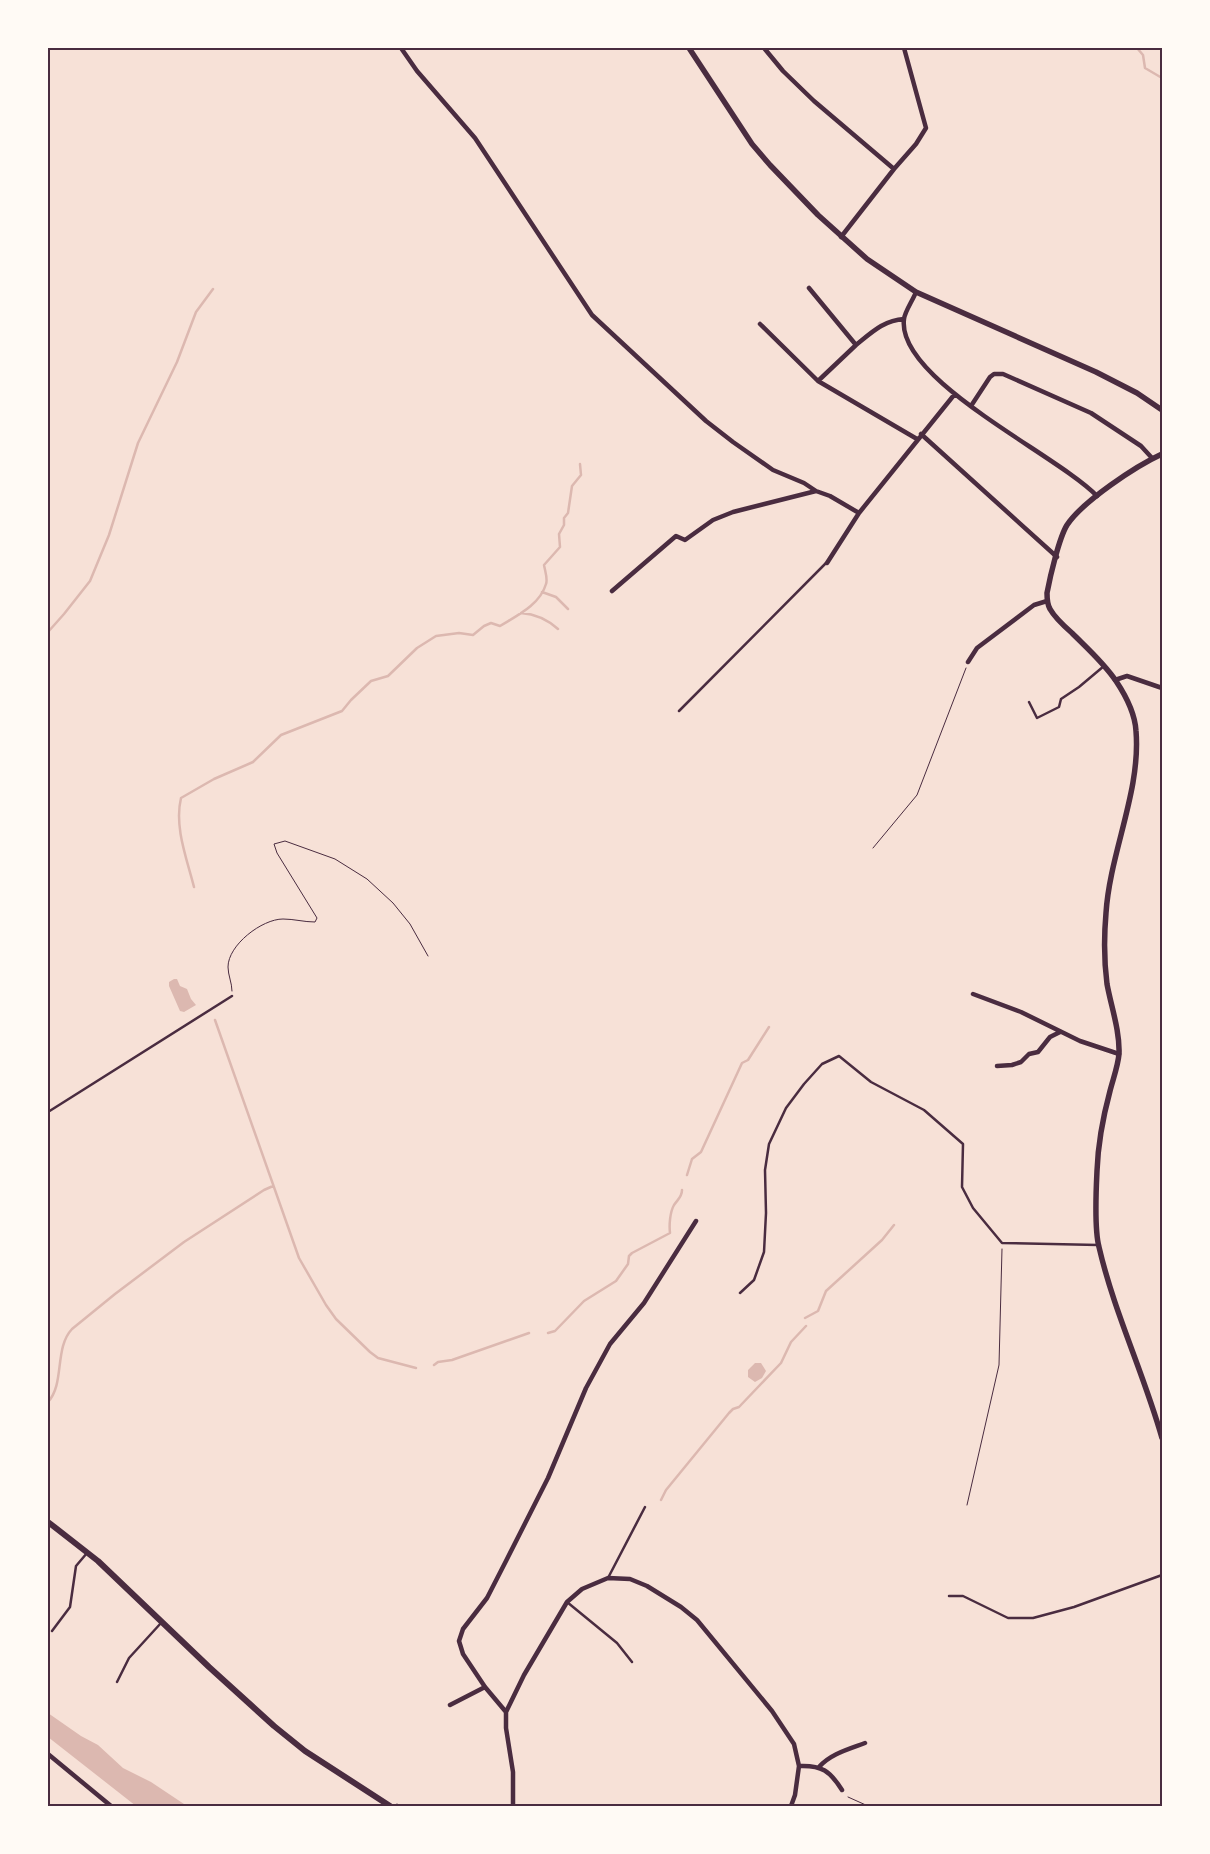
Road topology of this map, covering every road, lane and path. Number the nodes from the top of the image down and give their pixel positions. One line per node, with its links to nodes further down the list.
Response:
1 (401, 48): 19 (street)
2 (688, 48): 6 (street)
3 (764, 48): 5 (street)
4 (904, 48): 5 (street)
5 (894, 169): 6 (street)
6 (841, 237): 8 (street)
7 (809, 288): 11 (street)
8 (916, 292): 9 (street); 15 (street)
9 (904, 319): 11 (street); 13 (street)
10 (760, 324): 12 (street)
11 (856, 346): 12 (street)
12 (818, 381): 16 (street)
13 (954, 394): 14 (street); 16 (street)
14 (971, 406): 18 (street); 20 (street)
15 (1162, 410)
16 (919, 436): 21 (street); 22 (street)
17 (1162, 454): 18 (street)
18 (1152, 458): 20 (street)
19 (816, 492): 21 (street); 24 (street)
20 (1097, 496): 22 (street)
21 (858, 513): 23 (street)
22 (1057, 557): 25 (street)
23 (827, 563): 31 (lane)
24 (612, 591)
25 (1047, 601): 26 (street); 27 (street)
26 (968, 662): 32 (path)
27 (1104, 666): 28 (street); 30 (lane)
28 (1116, 680): 29 (street); 37 (street)
29 (1162, 688)
30 (1029, 702)
31 (679, 711)
32 (873, 848)
33 (428, 956): 35 (path)
34 (973, 994): 36 (street)
35 (232, 996): 39 (lane)
36 (1060, 1032): 37 (street); 38 (street)
37 (1119, 1054): 42 (street)
38 (997, 1066)
39 (48, 1112)
40 (696, 1221): 57 (street)
41 (1002, 1243): 42 (lane); 43 (lane); 45 (path)
42 (1098, 1245): 44 (street)
43 (740, 1293)
44 (1162, 1438)
45 (967, 1505)
46 (645, 1507): 50 (lane)
47 (48, 1522): 48 (main road)
48 (88, 1552): 53 (main road); 54 (lane)
49 (1162, 1575): 51 (lane)
50 (608, 1578): 52 (street); 62 (street)
51 (949, 1596)
52 (567, 1602): 55 (lane); 59 (street)
53 (162, 1622): 56 (lane); 66 (main road)
54 (52, 1631)
55 (632, 1662)
56 (117, 1682)
57 (485, 1687): 58 (street); 59 (street)
58 (450, 1705)
59 (506, 1712): 69 (street)
60 (864, 1743): 63 (street)
61 (48, 1754): 67 (street)
62 (799, 1766): 63 (street); 70 (street)
63 (818, 1767): 64 (street)
64 (842, 1790)
65 (848, 1797): 71 (path)
66 (392, 1805): 68 (path)
67 (111, 1806)
68 (401, 1806)
69 (513, 1806)
70 (791, 1806)
71 (868, 1806)

